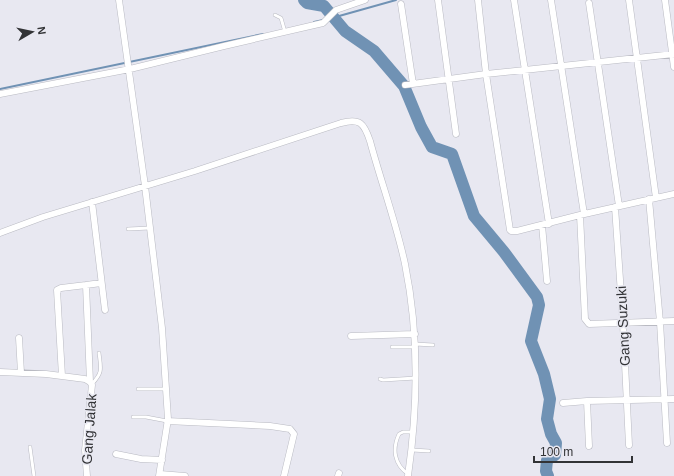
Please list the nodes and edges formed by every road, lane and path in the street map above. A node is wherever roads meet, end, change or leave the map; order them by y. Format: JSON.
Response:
{"nodes":[{"id":1,"x":119,"y":0,"type":"edge"},
{"id":2,"x":365,"y":0,"type":"edge"},
{"id":3,"x":438,"y":0,"type":"edge"},
{"id":4,"x":478,"y":0,"type":"edge"},
{"id":5,"x":514,"y":0,"type":"edge"},
{"id":6,"x":551,"y":0,"type":"edge"},
{"id":7,"x":629,"y":0,"type":"edge"},
{"id":8,"x":665,"y":0,"type":"edge"},
{"id":9,"x":589,"y":3,"type":"dead end"},
{"id":10,"x":401,"y":4,"type":"dead end"},
{"id":11,"x":275,"y":15,"type":"dead end"},
{"id":12,"x":285,"y":32,"type":"junction"},
{"id":13,"x":673,"y":54,"type":"edge"},
{"id":14,"x":636,"y":59,"type":"junction"},
{"id":15,"x":598,"y":63,"type":"junction"},
{"id":16,"x":129,"y":64,"type":"junction"},
{"id":17,"x":561,"y":67,"type":"junction"},
{"id":18,"x":674,"y":67,"type":"edge"},
{"id":19,"x":524,"y":70,"type":"junction"},
{"id":20,"x":486,"y":74,"type":"junction"},
{"id":21,"x":448,"y":79,"type":"junction"},
{"id":22,"x":413,"y":84,"type":"junction"},
{"id":23,"x":405,"y":85,"type":"dead end"},
{"id":24,"x":0,"y":94,"type":"edge"},
{"id":25,"x":456,"y":134,"type":"dead end"},
{"id":26,"x":145,"y":186,"type":"junction"},
{"id":27,"x":674,"y":194,"type":"edge"},
{"id":28,"x":656,"y":198,"type":"junction"},
{"id":29,"x":650,"y":199,"type":"junction"},
{"id":30,"x":92,"y":202,"type":"junction"},
{"id":31,"x":617,"y":206,"type":"junction"},
{"id":32,"x":582,"y":215,"type":"junction"},
{"id":33,"x":549,"y":224,"type":"junction"},
{"id":34,"x":542,"y":225,"type":"junction"},
{"id":35,"x":150,"y":228,"type":"junction"},
{"id":36,"x":128,"y":229,"type":"dead end"},
{"id":37,"x":0,"y":233,"type":"edge"},
{"id":38,"x":547,"y":281,"type":"dead end"},
{"id":39,"x":101,"y":283,"type":"junction"},
{"id":40,"x":86,"y":285,"type":"junction"},
{"id":41,"x":105,"y":310,"type":"dead end"},
{"id":42,"x":674,"y":321,"type":"edge"},
{"id":43,"x":660,"y":322,"type":"junction"},
{"id":44,"x":623,"y":323,"type":"junction"},
{"id":45,"x":415,"y":334,"type":"junction"},
{"id":46,"x":351,"y":336,"type":"dead end"},
{"id":47,"x":19,"y":338,"type":"dead end"},
{"id":48,"x":415,"y":345,"type":"junction"},
{"id":49,"x":433,"y":345,"type":"dead end"},
{"id":50,"x":392,"y":347,"type":"dead end"},
{"id":51,"x":99,"y":353,"type":"dead end"},
{"id":52,"x":0,"y":372,"type":"edge"},
{"id":53,"x":21,"y":373,"type":"junction"},
{"id":54,"x":62,"y":376,"type":"junction"},
{"id":55,"x":416,"y":378,"type":"junction"},
{"id":56,"x":380,"y":379,"type":"dead end"},
{"id":57,"x":91,"y":383,"type":"junction"},
{"id":58,"x":138,"y":389,"type":"dead end"},
{"id":59,"x":166,"y":389,"type":"junction"},
{"id":60,"x":674,"y":399,"type":"edge"},
{"id":61,"x":664,"y":400,"type":"junction"},
{"id":62,"x":587,"y":401,"type":"junction"},
{"id":63,"x":627,"y":401,"type":"junction"},
{"id":64,"x":563,"y":403,"type":"dead end"},
{"id":65,"x":133,"y":417,"type":"dead end"},
{"id":66,"x":167,"y":421,"type":"junction"},
{"id":67,"x":413,"y":432,"type":"junction"},
{"id":68,"x":667,"y":442,"type":"dead end"},
{"id":69,"x":629,"y":445,"type":"dead end"},
{"id":70,"x":589,"y":446,"type":"dead end"},
{"id":71,"x":30,"y":447,"type":"dead end"},
{"id":72,"x":412,"y":450,"type":"junction"},
{"id":73,"x":429,"y":451,"type":"dead end"},
{"id":74,"x":116,"y":454,"type":"dead end"},
{"id":75,"x":162,"y":460,"type":"junction"},
{"id":76,"x":160,"y":475,"type":"edge"},
{"id":77,"x":408,"y":475,"type":"edge"},
{"id":78,"x":34,"y":476,"type":"edge"},
{"id":79,"x":87,"y":476,"type":"edge"},
{"id":80,"x":185,"y":476,"type":"edge"},
{"id":81,"x":284,"y":476,"type":"edge"}],
"edges":[{"from":1,"to":16,"type":"street"},
{"from":2,"to":12,"type":"street"},
{"from":3,"to":21,"type":"street"},
{"from":4,"to":20,"type":"street"},
{"from":5,"to":19,"type":"street"},
{"from":6,"to":17,"type":"street"},
{"from":7,"to":14,"type":"street"},
{"from":8,"to":13,"type":"street"},
{"from":9,"to":15,"type":"street","name":"Gang Suzuki"},
{"from":10,"to":22,"type":"street"},
{"from":11,"to":12,"type":"lane"},
{"from":12,"to":16,"type":"street"},
{"from":13,"to":14,"type":"street"},
{"from":13,"to":18,"type":"street"},
{"from":14,"to":15,"type":"street"},
{"from":14,"to":28,"type":"street"},
{"from":15,"to":17,"type":"street"},
{"from":15,"to":31,"type":"street","name":"Gang Suzuki"},
{"from":16,"to":24,"type":"street"},
{"from":16,"to":26,"type":"street"},
{"from":17,"to":19,"type":"street"},
{"from":17,"to":32,"type":"street"},
{"from":19,"to":20,"type":"street"},
{"from":19,"to":33,"type":"street"},
{"from":20,"to":21,"type":"street"},
{"from":20,"to":34,"type":"street"},
{"from":21,"to":22,"type":"street"},
{"from":21,"to":25,"type":"street"},
{"from":22,"to":23,"type":"street"},
{"from":26,"to":30,"type":"street"},
{"from":26,"to":35,"type":"street"},
{"from":26,"to":45,"type":"street"},
{"from":27,"to":28,"type":"street"},
{"from":28,"to":29,"type":"street"},
{"from":29,"to":31,"type":"street"},
{"from":29,"to":43,"type":"street"},
{"from":30,"to":37,"type":"street"},
{"from":30,"to":39,"type":"street"},
{"from":31,"to":32,"type":"street"},
{"from":31,"to":44,"type":"street","name":"Gang Suzuki"},
{"from":32,"to":33,"type":"street"},
{"from":32,"to":44,"type":"street"},
{"from":33,"to":34,"type":"street"},
{"from":34,"to":38,"type":"street"},
{"from":35,"to":36,"type":"lane"},
{"from":35,"to":59,"type":"street"},
{"from":39,"to":40,"type":"street"},
{"from":39,"to":41,"type":"street"},
{"from":40,"to":54,"type":"street"},
{"from":40,"to":57,"type":"street","name":"Gang Jalak"},
{"from":42,"to":43,"type":"street"},
{"from":43,"to":44,"type":"street"},
{"from":43,"to":61,"type":"street"},
{"from":44,"to":63,"type":"street","name":"Gang Suzuki"},
{"from":45,"to":46,"type":"street"},
{"from":45,"to":48,"type":"street"},
{"from":47,"to":53,"type":"street"},
{"from":48,"to":49,"type":"lane"},
{"from":48,"to":50,"type":"lane"},
{"from":48,"to":55,"type":"street"},
{"from":51,"to":57,"type":"lane"},
{"from":52,"to":53,"type":"street"},
{"from":53,"to":54,"type":"street"},
{"from":54,"to":57,"type":"street"},
{"from":55,"to":56,"type":"lane"},
{"from":55,"to":67,"type":"street"},
{"from":57,"to":79,"type":"street","name":"Gang Jalak"},
{"from":58,"to":59,"type":"lane"},
{"from":59,"to":66,"type":"street"},
{"from":60,"to":61,"type":"street"},
{"from":61,"to":63,"type":"street"},
{"from":61,"to":68,"type":"street"},
{"from":62,"to":63,"type":"street"},
{"from":62,"to":64,"type":"street"},
{"from":62,"to":70,"type":"street"},
{"from":63,"to":69,"type":"street","name":"Gang Suzuki"},
{"from":65,"to":66,"type":"lane"},
{"from":66,"to":75,"type":"street"},
{"from":66,"to":81,"type":"street"},
{"from":67,"to":72,"type":"street"},
{"from":67,"to":77,"type":"lane"},
{"from":71,"to":78,"type":"lane"},
{"from":72,"to":73,"type":"lane"},
{"from":72,"to":77,"type":"street"},
{"from":74,"to":75,"type":"street"},
{"from":75,"to":76,"type":"street"},
{"from":76,"to":80,"type":"street"}]}
